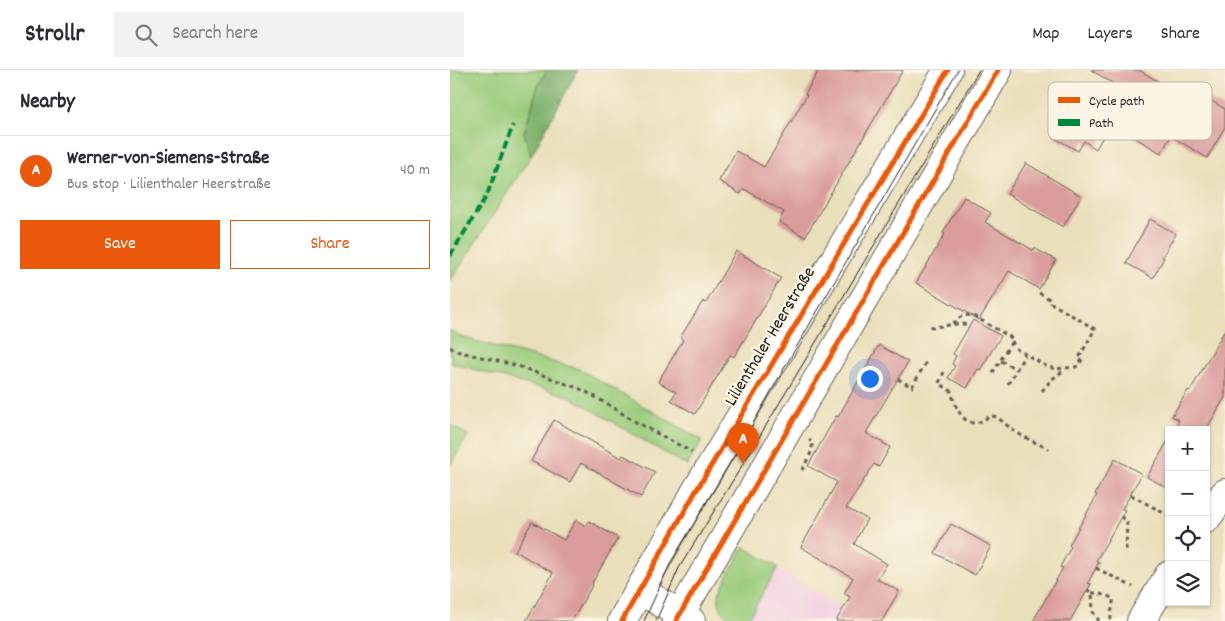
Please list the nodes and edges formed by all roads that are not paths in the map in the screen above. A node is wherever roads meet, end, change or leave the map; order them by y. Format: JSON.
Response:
{"nodes":[{"id":1,"x":948,"y":70,"type":"edge"},
{"id":2,"x":998,"y":70,"type":"edge"},
{"id":3,"x":1225,"y":493,"type":"edge"},
{"id":4,"x":1208,"y":516,"type":"edge"},
{"id":5,"x":1165,"y":582,"type":"edge"},
{"id":6,"x":640,"y":590,"type":"junction"},
{"id":7,"x":683,"y":619,"type":"edge"},
{"id":8,"x":622,"y":621,"type":"edge"},
{"id":9,"x":1141,"y":621,"type":"edge"}],
"edges":[{"from":1,"to":6,"type":"main road","name":"Lilienthaler Heerstraße"},
{"from":2,"to":7,"type":"main road"},
{"from":3,"to":4,"type":"main road"},
{"from":5,"to":9,"type":"main road"},
{"from":6,"to":7,"type":"main road"},
{"from":6,"to":8,"type":"main road","name":"Lilienthaler Heerstraße"}]}
